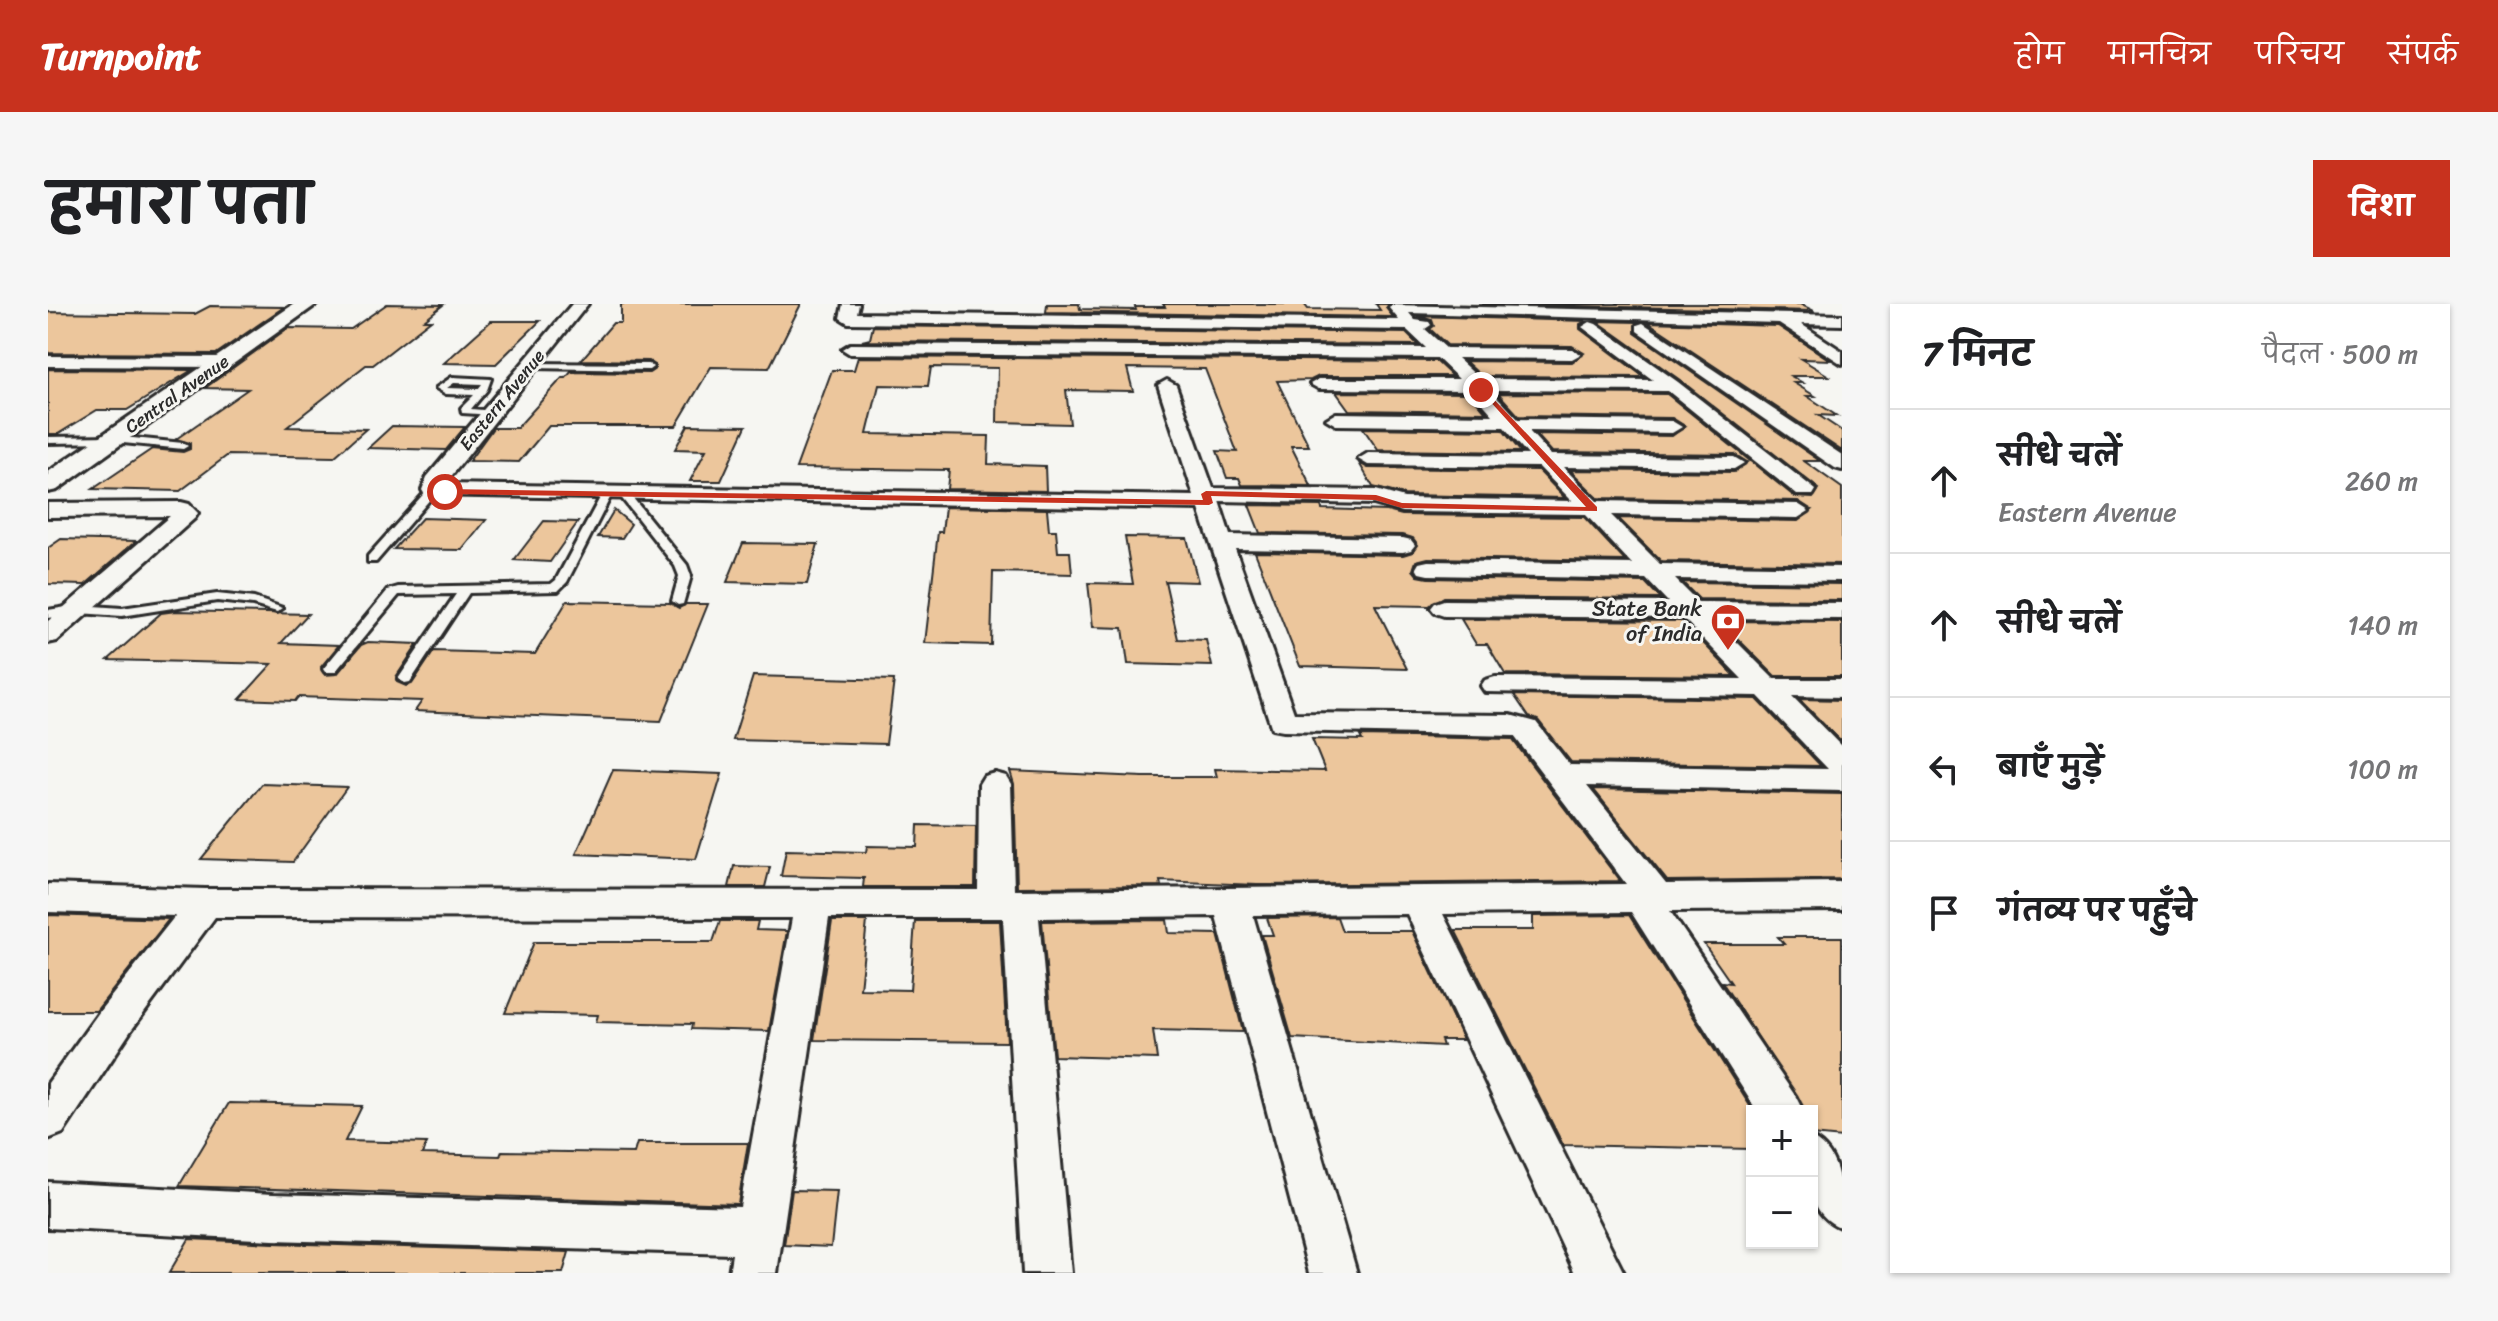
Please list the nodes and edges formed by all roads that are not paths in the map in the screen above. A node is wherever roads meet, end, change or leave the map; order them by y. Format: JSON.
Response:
{"nodes":[{"id":1,"x":307,"y":304,"type":"edge"},
{"id":2,"x":580,"y":304,"type":"edge"},
{"id":3,"x":851,"y":304,"type":"edge"},
{"id":4,"x":1756,"y":304,"type":"edge"},
{"id":5,"x":1537,"y":307,"type":"edge"},
{"id":6,"x":1373,"y":308,"type":"dead end"},
{"id":7,"x":1397,"y":308,"type":"junction"},
{"id":8,"x":1615,"y":308,"type":"edge"},
{"id":9,"x":1033,"y":312,"type":"edge"},
{"id":10,"x":1781,"y":317,"type":"junction"},
{"id":11,"x":950,"y":320,"type":"junction"},
{"id":12,"x":1842,"y":320,"type":"edge"},
{"id":13,"x":1411,"y":325,"type":"junction"},
{"id":14,"x":1590,"y":327,"type":"junction"},
{"id":15,"x":1643,"y":328,"type":"junction"},
{"id":16,"x":951,"y":348,"type":"junction"},
{"id":17,"x":850,"y":349,"type":"dead end"},
{"id":18,"x":1439,"y":352,"type":"junction"},
{"id":19,"x":1572,"y":354,"type":"dead end"},
{"id":20,"x":1842,"y":359,"type":"edge"},
{"id":21,"x":48,"y":361,"type":"edge"},
{"id":22,"x":222,"y":362,"type":"junction"},
{"id":23,"x":531,"y":365,"type":"junction"},
{"id":24,"x":649,"y":367,"type":"dead end"},
{"id":25,"x":1319,"y":384,"type":"dead end"},
{"id":26,"x":1167,"y":385,"type":"dead end"},
{"id":27,"x":1473,"y":385,"type":"junction"},
{"id":28,"x":1672,"y":386,"type":"junction"},
{"id":29,"x":481,"y":392,"type":"dead end"},
{"id":30,"x":491,"y":413,"type":"junction"},
{"id":31,"x":1336,"y":419,"type":"dead end"},
{"id":32,"x":1511,"y":423,"type":"junction"},
{"id":33,"x":1672,"y":427,"type":"dead end"},
{"id":34,"x":113,"y":439,"type":"junction"},
{"id":35,"x":48,"y":440,"type":"edge"},
{"id":36,"x":183,"y":446,"type":"dead end"},
{"id":37,"x":1368,"y":459,"type":"dead end"},
{"id":38,"x":1546,"y":462,"type":"junction"},
{"id":39,"x":1734,"y":463,"type":"dead end"},
{"id":40,"x":1842,"y":464,"type":"edge"},
{"id":41,"x":48,"y":484,"type":"edge"},
{"id":42,"x":433,"y":490,"type":"junction"},
{"id":43,"x":616,"y":494,"type":"junction"},
{"id":44,"x":1207,"y":498,"type":"junction"},
{"id":45,"x":1594,"y":509,"type":"junction"},
{"id":46,"x":48,"y":510,"type":"edge"},
{"id":47,"x":1222,"y":542,"type":"junction"},
{"id":48,"x":1403,"y":545,"type":"dead end"},
{"id":49,"x":372,"y":559,"type":"dead end"},
{"id":50,"x":1428,"y":568,"type":"dead end"},
{"id":51,"x":1653,"y":572,"type":"junction"},
{"id":52,"x":1842,"y":574,"type":"edge"},
{"id":53,"x":472,"y":590,"type":"junction"},
{"id":54,"x":678,"y":601,"type":"dead end"},
{"id":55,"x":277,"y":608,"type":"dead end"},
{"id":56,"x":1444,"y":608,"type":"dead end"},
{"id":57,"x":78,"y":609,"type":"junction"},
{"id":58,"x":1842,"y":611,"type":"edge"},
{"id":59,"x":1691,"y":612,"type":"junction"},
{"id":60,"x":48,"y":614,"type":"edge"},
{"id":61,"x":48,"y":635,"type":"edge"},
{"id":62,"x":330,"y":669,"type":"dead end"},
{"id":63,"x":411,"y":679,"type":"dead end"},
{"id":64,"x":1495,"y":686,"type":"dead end"},
{"id":65,"x":1770,"y":688,"type":"junction"},
{"id":66,"x":1842,"y":688,"type":"edge"},
{"id":67,"x":1842,"y":765,"type":"edge"},
{"id":68,"x":1561,"y":775,"type":"junction"},
{"id":69,"x":1842,"y":780,"type":"edge"},
{"id":70,"x":995,"y":784,"type":"dead end"},
{"id":71,"x":1647,"y":896,"type":"junction"},
{"id":72,"x":1841,"y":897,"type":"edge"},
{"id":73,"x":48,"y":898,"type":"edge"},
{"id":74,"x":1418,"y":900,"type":"junction"},
{"id":75,"x":813,"y":902,"type":"junction"},
{"id":76,"x":205,"y":903,"type":"junction"},
{"id":77,"x":1231,"y":903,"type":"junction"},
{"id":78,"x":1008,"y":904,"type":"junction"},
{"id":79,"x":1777,"y":1105,"type":"edge"},
{"id":80,"x":48,"y":1119,"type":"edge"},
{"id":81,"x":1818,"y":1168,"type":"edge"},
{"id":82,"x":48,"y":1205,"type":"edge"},
{"id":83,"x":1842,"y":1205,"type":"edge"},
{"id":84,"x":758,"y":1252,"type":"edge"},
{"id":85,"x":1047,"y":1273,"type":"edge"},
{"id":86,"x":1333,"y":1273,"type":"edge"},
{"id":87,"x":1600,"y":1273,"type":"edge"}],
"edges":[{"from":1,"to":22,"type":"street","name":"Central Avenue"},
{"from":2,"to":23,"type":"street","name":"Eastern Avenue"},
{"from":3,"to":11,"type":"street"},
{"from":4,"to":10,"type":"street"},
{"from":5,"to":7,"type":"street"},
{"from":5,"to":8,"type":"street"},
{"from":6,"to":7,"type":"street"},
{"from":7,"to":13,"type":"street"},
{"from":8,"to":10,"type":"street"},
{"from":8,"to":15,"type":"street"},
{"from":9,"to":11,"type":"street"},
{"from":9,"to":13,"type":"street"},
{"from":10,"to":12,"type":"street"},
{"from":10,"to":20,"type":"street"},
{"from":11,"to":16,"type":"street"},
{"from":13,"to":14,"type":"street"},
{"from":13,"to":18,"type":"street"},
{"from":14,"to":15,"type":"street"},
{"from":14,"to":28,"type":"street"},
{"from":15,"to":40,"type":"street"},
{"from":16,"to":17,"type":"street"},
{"from":16,"to":18,"type":"street"},
{"from":18,"to":19,"type":"street"},
{"from":18,"to":27,"type":"street"},
{"from":21,"to":22,"type":"street"},
{"from":22,"to":34,"type":"street","name":"Central Avenue"},
{"from":23,"to":24,"type":"lane"},
{"from":23,"to":30,"type":"street","name":"Eastern Avenue"},
{"from":25,"to":27,"type":"street"},
{"from":26,"to":44,"type":"street"},
{"from":27,"to":28,"type":"street"},
{"from":27,"to":32,"type":"street"},
{"from":28,"to":45,"type":"street"},
{"from":29,"to":30,"type":"lane"},
{"from":30,"to":42,"type":"street","name":"Eastern Avenue"},
{"from":31,"to":32,"type":"street"},
{"from":32,"to":33,"type":"street"},
{"from":32,"to":38,"type":"street"},
{"from":34,"to":35,"type":"lane"},
{"from":34,"to":36,"type":"lane"},
{"from":34,"to":41,"type":"street","name":"Central Avenue"},
{"from":37,"to":38,"type":"street"},
{"from":38,"to":39,"type":"street"},
{"from":38,"to":45,"type":"street"},
{"from":42,"to":43,"type":"street"},
{"from":42,"to":49,"type":"lane"},
{"from":43,"to":44,"type":"street"},
{"from":43,"to":53,"type":"lane"},
{"from":43,"to":54,"type":"lane"},
{"from":44,"to":45,"type":"street"},
{"from":44,"to":47,"type":"street"},
{"from":45,"to":51,"type":"street"},
{"from":46,"to":57,"type":"street"},
{"from":47,"to":48,"type":"street"},
{"from":47,"to":68,"type":"street"},
{"from":50,"to":51,"type":"street"},
{"from":51,"to":52,"type":"street"},
{"from":51,"to":59,"type":"street"},
{"from":53,"to":62,"type":"lane"},
{"from":53,"to":63,"type":"lane"},
{"from":55,"to":57,"type":"lane"},
{"from":56,"to":59,"type":"street"},
{"from":57,"to":60,"type":"lane"},
{"from":57,"to":61,"type":"street"},
{"from":58,"to":59,"type":"street"},
{"from":59,"to":65,"type":"street"},
{"from":64,"to":65,"type":"street"},
{"from":65,"to":66,"type":"street"},
{"from":65,"to":67,"type":"street"},
{"from":68,"to":69,"type":"street"},
{"from":68,"to":71,"type":"street"},
{"from":70,"to":78,"type":"street"},
{"from":71,"to":72,"type":"street"},
{"from":71,"to":74,"type":"street"},
{"from":71,"to":79,"type":"street"},
{"from":73,"to":76,"type":"street"},
{"from":74,"to":77,"type":"street"},
{"from":74,"to":87,"type":"street"},
{"from":75,"to":76,"type":"street"},
{"from":75,"to":78,"type":"street"},
{"from":75,"to":84,"type":"street"},
{"from":76,"to":80,"type":"street"},
{"from":77,"to":78,"type":"street"},
{"from":77,"to":86,"type":"street"},
{"from":78,"to":85,"type":"street"},
{"from":81,"to":83,"type":"street"},
{"from":82,"to":84,"type":"street"}]}
